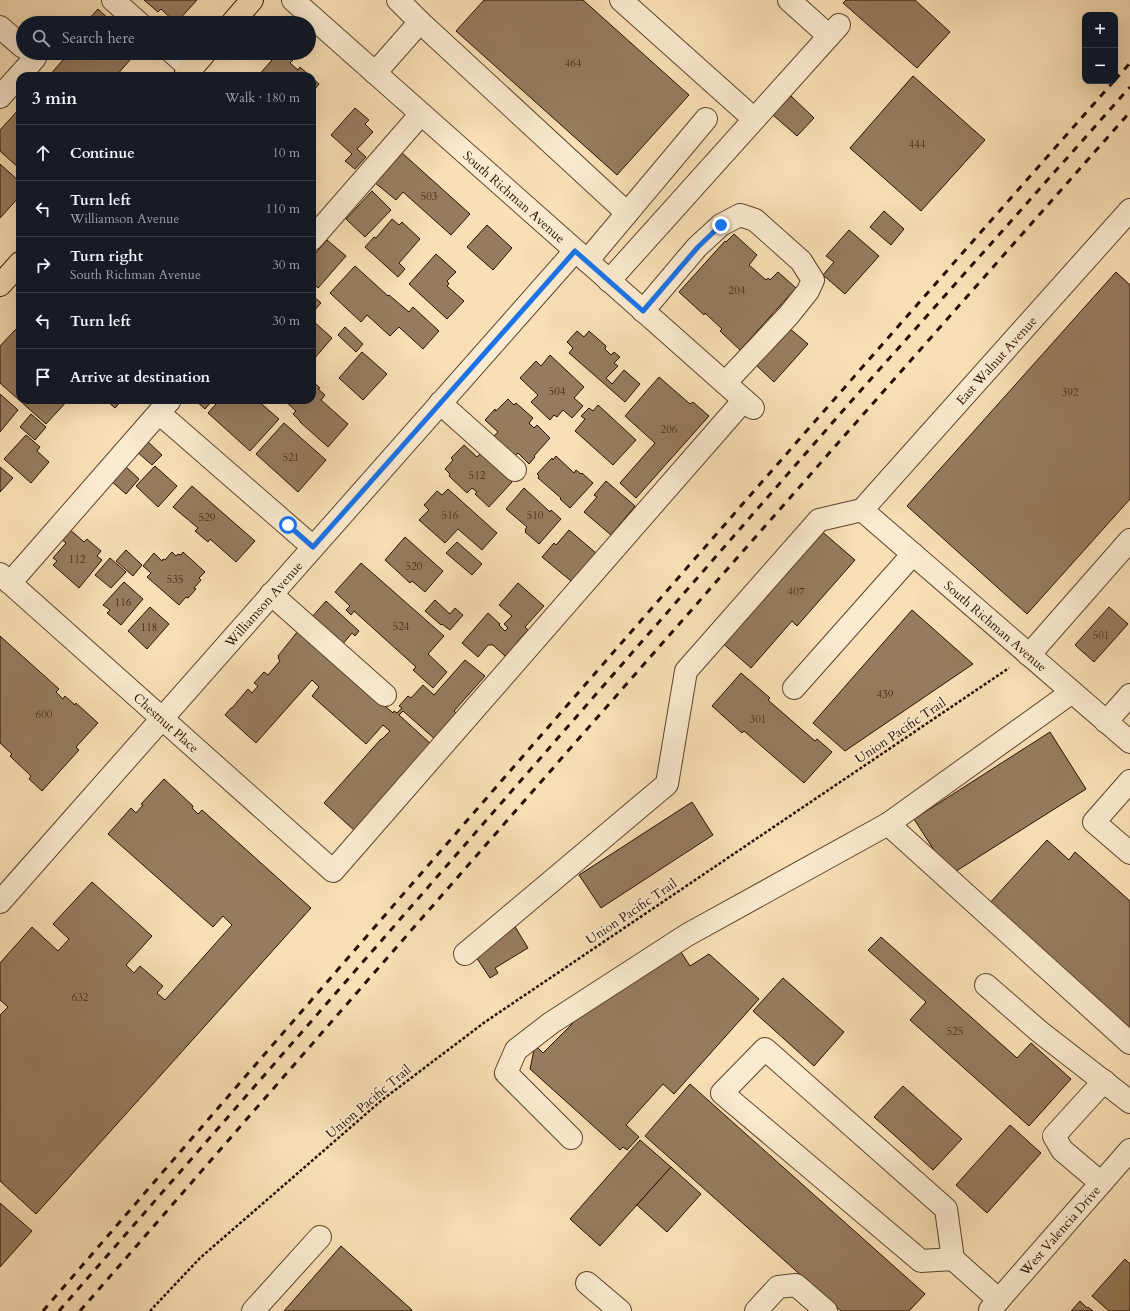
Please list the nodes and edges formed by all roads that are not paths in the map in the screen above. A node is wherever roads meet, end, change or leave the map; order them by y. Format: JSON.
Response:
{"nodes":[{"id":1,"x":113,"y":0,"type":"edge"},
{"id":2,"x":252,"y":0,"type":"edge"},
{"id":3,"x":293,"y":0,"type":"edge"},
{"id":4,"x":398,"y":0,"type":"edge"},
{"id":5,"x":621,"y":0,"type":"edge"},
{"id":6,"x":789,"y":0,"type":"edge"},
{"id":7,"x":131,"y":16,"type":"edge"},
{"id":8,"x":238,"y":16,"type":"edge"},
{"id":9,"x":311,"y":16,"type":"edge"},
{"id":10,"x":316,"y":20,"type":"edge"},
{"id":11,"x":420,"y":22,"type":"junction"},
{"id":12,"x":0,"y":27,"type":"edge"},
{"id":13,"x":16,"y":41,"type":"edge"},
{"id":14,"x":34,"y":60,"type":"edge"},
{"id":15,"x":184,"y":60,"type":"edge"},
{"id":16,"x":194,"y":66,"type":"edge"},
{"id":17,"x":25,"y":72,"type":"edge"},
{"id":18,"x":374,"y":72,"type":"junction"},
{"id":19,"x":16,"y":85,"type":"edge"},
{"id":20,"x":0,"y":97,"type":"edge"},
{"id":21,"x":421,"y":114,"type":"junction"},
{"id":22,"x":706,"y":119,"type":"dead end"},
{"id":23,"x":754,"y":119,"type":"junction"},
{"id":24,"x":1130,"y":210,"type":"edge"},
{"id":25,"x":627,"y":213,"type":"junction"},
{"id":26,"x":316,"y":234,"type":"edge"},
{"id":27,"x":581,"y":256,"type":"junction"},
{"id":28,"x":16,"y":267,"type":"edge"},
{"id":29,"x":609,"y":281,"type":"junction"},
{"id":30,"x":0,"y":285,"type":"edge"},
{"id":31,"x":643,"y":311,"type":"junction"},
{"id":32,"x":725,"y":383,"type":"junction"},
{"id":33,"x":440,"y":403,"type":"junction"},
{"id":34,"x":164,"y":406,"type":"edge"},
{"id":35,"x":515,"y":470,"type":"dead end"},
{"id":36,"x":862,"y":510,"type":"junction"},
{"id":37,"x":1130,"y":540,"type":"edge"},
{"id":38,"x":313,"y":547,"type":"junction"},
{"id":39,"x":914,"y":554,"type":"junction"},
{"id":40,"x":5,"y":578,"type":"edge"},
{"id":41,"x":271,"y":594,"type":"junction"},
{"id":42,"x":1029,"y":655,"type":"junction"},
{"id":43,"x":794,"y":688,"type":"dead end"},
{"id":44,"x":1072,"y":692,"type":"junction"},
{"id":45,"x":385,"y":694,"type":"dead end"},
{"id":46,"x":1130,"y":695,"type":"edge"},
{"id":47,"x":162,"y":719,"type":"junction"},
{"id":48,"x":1106,"y":722,"type":"junction"},
{"id":49,"x":1130,"y":742,"type":"edge"},
{"id":50,"x":1130,"y":781,"type":"edge"},
{"id":51,"x":888,"y":824,"type":"junction"},
{"id":52,"x":1130,"y":853,"type":"edge"},
{"id":53,"x":333,"y":871,"type":"joint"},
{"id":54,"x":0,"y":902,"type":"edge"},
{"id":55,"x":465,"y":954,"type":"dead end"},
{"id":56,"x":986,"y":985,"type":"dead end"},
{"id":57,"x":1130,"y":1044,"type":"edge"},
{"id":58,"x":1104,"y":1081,"type":"junction"},
{"id":59,"x":1130,"y":1102,"type":"edge"},
{"id":60,"x":571,"y":1138,"type":"dead end"},
{"id":61,"x":1130,"y":1150,"type":"edge"},
{"id":62,"x":1101,"y":1183,"type":"junction"},
{"id":63,"x":320,"y":1236,"type":"dead end"},
{"id":64,"x":953,"y":1259,"type":"junction"},
{"id":65,"x":587,"y":1283,"type":"dead end"},
{"id":66,"x":995,"y":1306,"type":"edge"},
{"id":67,"x":253,"y":1311,"type":"edge"},
{"id":68,"x":620,"y":1311,"type":"edge"},
{"id":69,"x":756,"y":1311,"type":"edge"},
{"id":70,"x":826,"y":1311,"type":"edge"}],
"edges":[{"from":1,"to":7,"type":"street"},
{"from":2,"to":8,"type":"main road"},
{"from":3,"to":9,"type":"street","name":"South Richman Avenue"},
{"from":4,"to":11,"type":"street"},
{"from":5,"to":23,"type":"street"},
{"from":6,"to":23,"type":"street"},
{"from":10,"to":18,"type":"street","name":"South Richman Avenue"},
{"from":11,"to":18,"type":"street"},
{"from":11,"to":25,"type":"street"},
{"from":12,"to":13,"type":"street"},
{"from":14,"to":17,"type":"street"},
{"from":15,"to":16,"type":"street"},
{"from":18,"to":21,"type":"street","name":"South Richman Avenue"},
{"from":19,"to":20,"type":"street"},
{"from":21,"to":26,"type":"street"},
{"from":21,"to":27,"type":"street","name":"South Richman Avenue"},
{"from":22,"to":25,"type":"street","name":"Williamson Avenue"},
{"from":23,"to":29,"type":"street"},
{"from":24,"to":36,"type":"street","name":"East Walnut Avenue"},
{"from":25,"to":27,"type":"street","name":"Williamson Avenue"},
{"from":27,"to":29,"type":"street","name":"South Richman Avenue"},
{"from":27,"to":33,"type":"street","name":"Williamson Avenue"},
{"from":28,"to":30,"type":"main road"},
{"from":29,"to":31,"type":"street","name":"South Richman Avenue"},
{"from":31,"to":32,"type":"street","name":"South Richman Avenue"},
{"from":31,"to":32,"type":"street"},
{"from":32,"to":53,"type":"street","name":"South Richman Avenue"},
{"from":33,"to":35,"type":"street"},
{"from":33,"to":38,"type":"street","name":"Williamson Avenue"},
{"from":34,"to":38,"type":"street"},
{"from":34,"to":40,"type":"street"},
{"from":36,"to":39,"type":"street","name":"South Richman Avenue"},
{"from":36,"to":55,"type":"street"},
{"from":37,"to":42,"type":"street"},
{"from":38,"to":41,"type":"street","name":"Williamson Avenue"},
{"from":39,"to":42,"type":"street","name":"South Richman Avenue"},
{"from":39,"to":43,"type":"street"},
{"from":40,"to":47,"type":"street","name":"Chestnut Place"},
{"from":41,"to":45,"type":"street"},
{"from":41,"to":47,"type":"street","name":"Williamson Avenue"},
{"from":42,"to":44,"type":"street","name":"South Richman Avenue"},
{"from":44,"to":48,"type":"street","name":"South Richman Avenue"},
{"from":44,"to":51,"type":"street"},
{"from":46,"to":48,"type":"street"},
{"from":47,"to":53,"type":"street","name":"Chestnut Place"},
{"from":47,"to":54,"type":"street","name":"Williamson Avenue"},
{"from":48,"to":49,"type":"street","name":"South Richman Avenue"},
{"from":50,"to":52,"type":"street"},
{"from":51,"to":57,"type":"street"},
{"from":51,"to":60,"type":"street"},
{"from":56,"to":58,"type":"street"},
{"from":58,"to":59,"type":"street"},
{"from":58,"to":62,"type":"street"},
{"from":61,"to":62,"type":"street","name":"West Valencia Drive"},
{"from":62,"to":66,"type":"street","name":"West Valencia Drive"},
{"from":63,"to":67,"type":"street"},
{"from":64,"to":64,"type":"street"},
{"from":64,"to":66,"type":"street"},
{"from":65,"to":68,"type":"street"},
{"from":69,"to":70,"type":"street"}]}
